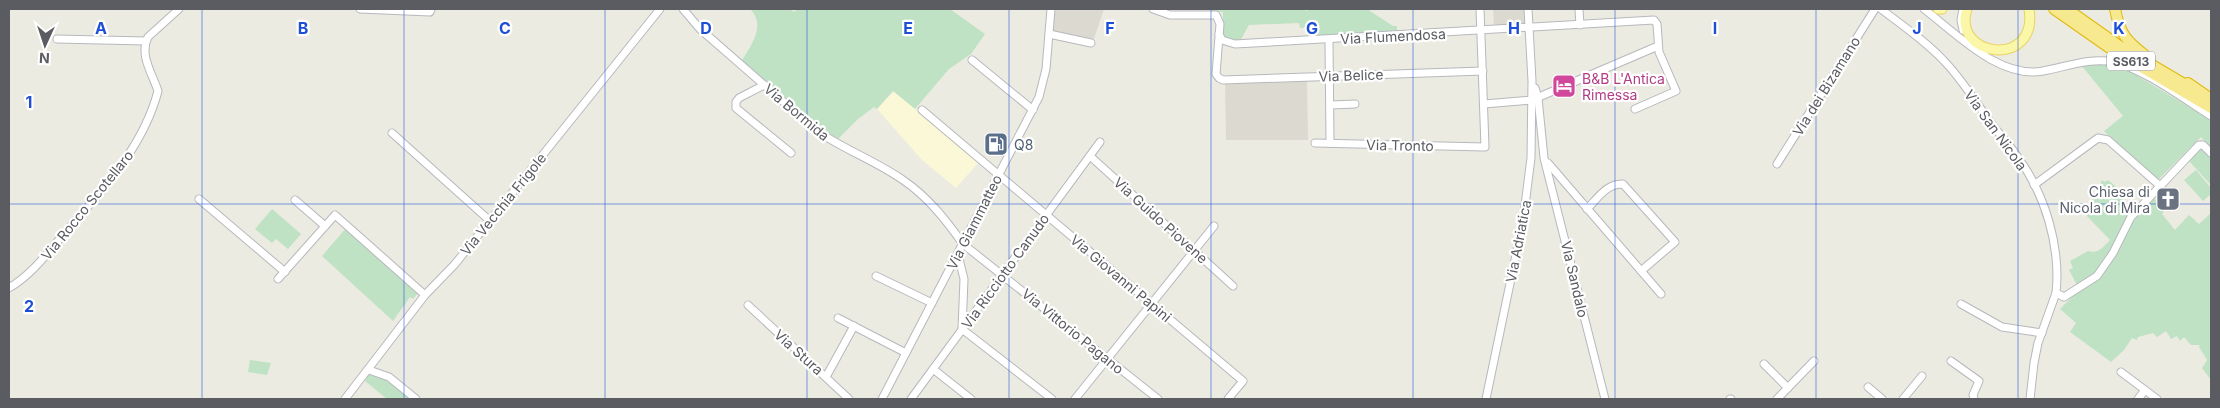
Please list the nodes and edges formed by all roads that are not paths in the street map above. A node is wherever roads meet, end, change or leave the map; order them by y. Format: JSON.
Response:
{"nodes":[{"id":1,"x":179,"y":9,"type":"edge"},
{"id":2,"x":360,"y":9,"type":"edge"},
{"id":3,"x":431,"y":9,"type":"edge"},
{"id":4,"x":660,"y":9,"type":"edge"},
{"id":5,"x":683,"y":9,"type":"edge"},
{"id":6,"x":1051,"y":9,"type":"edge"},
{"id":7,"x":1153,"y":9,"type":"edge"},
{"id":8,"x":1480,"y":9,"type":"edge"},
{"id":9,"x":1528,"y":9,"type":"edge"},
{"id":10,"x":1579,"y":9,"type":"edge"},
{"id":11,"x":1875,"y":9,"type":"edge"},
{"id":12,"x":1882,"y":9,"type":"edge"},
{"id":13,"x":1924,"y":9,"type":"edge"},
{"id":14,"x":1938,"y":9,"type":"edge"},
{"id":15,"x":1942,"y":9,"type":"edge"},
{"id":16,"x":1963,"y":9,"type":"edge"},
{"id":17,"x":1967,"y":9,"type":"edge"},
{"id":18,"x":2029,"y":9,"type":"edge"},
{"id":19,"x":2054,"y":9,"type":"edge"},
{"id":20,"x":2067,"y":9,"type":"edge"},
{"id":21,"x":2115,"y":9,"type":"edge"},
{"id":22,"x":1580,"y":25,"type":"junction"},
{"id":23,"x":1529,"y":27,"type":"junction"},
{"id":24,"x":1482,"y":31,"type":"junction"},
{"id":25,"x":1049,"y":34,"type":"junction"},
{"id":26,"x":1219,"y":34,"type":"junction"},
{"id":27,"x":57,"y":39,"type":"dead end"},
{"id":28,"x":1329,"y":40,"type":"junction"},
{"id":29,"x":146,"y":41,"type":"junction"},
{"id":30,"x":1091,"y":43,"type":"dead end"},
{"id":31,"x":1969,"y":44,"type":"junction"},
{"id":32,"x":1658,"y":46,"type":"junction"},
{"id":33,"x":972,"y":60,"type":"dead end"},
{"id":34,"x":1483,"y":71,"type":"junction"},
{"id":35,"x":1330,"y":76,"type":"junction"},
{"id":36,"x":764,"y":85,"type":"junction"},
{"id":37,"x":1535,"y":99,"type":"junction"},
{"id":38,"x":2211,"y":100,"type":"edge"},
{"id":39,"x":1355,"y":104,"type":"dead end"},
{"id":40,"x":1484,"y":104,"type":"junction"},
{"id":41,"x":1331,"y":105,"type":"junction"},
{"id":42,"x":2211,"y":108,"type":"edge"},
{"id":43,"x":1635,"y":109,"type":"dead end"},
{"id":44,"x":922,"y":110,"type":"dead end"},
{"id":45,"x":1033,"y":110,"type":"junction"},
{"id":46,"x":2211,"y":116,"type":"edge"},
{"id":47,"x":392,"y":133,"type":"dead end"},
{"id":48,"x":1100,"y":142,"type":"dead end"},
{"id":49,"x":1315,"y":143,"type":"dead end"},
{"id":50,"x":1532,"y":143,"type":"junction"},
{"id":51,"x":1330,"y":144,"type":"junction"},
{"id":52,"x":791,"y":153,"type":"dead end"},
{"id":53,"x":2211,"y":154,"type":"edge"},
{"id":54,"x":1090,"y":156,"type":"junction"},
{"id":55,"x":1544,"y":156,"type":"junction"},
{"id":56,"x":1531,"y":158,"type":"junction"},
{"id":57,"x":1776,"y":164,"type":"dead end"},
{"id":58,"x":999,"y":174,"type":"junction"},
{"id":59,"x":2034,"y":185,"type":"junction"},
{"id":60,"x":2159,"y":185,"type":"junction"},
{"id":61,"x":199,"y":199,"type":"dead end"},
{"id":62,"x":295,"y":200,"type":"dead end"},
{"id":63,"x":1587,"y":209,"type":"junction"},
{"id":64,"x":1047,"y":215,"type":"junction"},
{"id":65,"x":489,"y":220,"type":"junction"},
{"id":66,"x":325,"y":226,"type":"junction"},
{"id":67,"x":1214,"y":226,"type":"dead end"},
{"id":68,"x":963,"y":244,"type":"junction"},
{"id":69,"x":1195,"y":250,"type":"junction"},
{"id":70,"x":958,"y":255,"type":"junction"},
{"id":71,"x":285,"y":272,"type":"junction"},
{"id":72,"x":1642,"y":272,"type":"junction"},
{"id":73,"x":1002,"y":275,"type":"junction"},
{"id":74,"x":876,"y":276,"type":"dead end"},
{"id":75,"x":278,"y":279,"type":"dead end"},
{"id":76,"x":1233,"y":286,"type":"dead end"},
{"id":77,"x":9,"y":288,"type":"edge"},
{"id":78,"x":2056,"y":293,"type":"junction"},
{"id":79,"x":1660,"y":294,"type":"dead end"},
{"id":80,"x":426,"y":295,"type":"junction"},
{"id":81,"x":932,"y":303,"type":"junction"},
{"id":82,"x":1152,"y":304,"type":"junction"},
{"id":83,"x":1961,"y":304,"type":"dead end"},
{"id":84,"x":748,"y":305,"type":"dead end"},
{"id":85,"x":838,"y":318,"type":"dead end"},
{"id":86,"x":854,"y":326,"type":"junction"},
{"id":87,"x":962,"y":328,"type":"junction"},
{"id":88,"x":2042,"y":333,"type":"junction"},
{"id":89,"x":906,"y":353,"type":"junction"},
{"id":90,"x":1108,"y":359,"type":"junction"},
{"id":91,"x":1814,"y":361,"type":"dead end"},
{"id":92,"x":1951,"y":361,"type":"dead end"},
{"id":93,"x":1764,"y":364,"type":"dead end"},
{"id":94,"x":933,"y":369,"type":"junction"},
{"id":95,"x":369,"y":370,"type":"junction"},
{"id":96,"x":2121,"y":372,"type":"dead end"},
{"id":97,"x":1922,"y":376,"type":"dead end"},
{"id":98,"x":826,"y":377,"type":"junction"},
{"id":99,"x":1868,"y":387,"type":"dead end"},
{"id":100,"x":1788,"y":388,"type":"junction"},
{"id":101,"x":2145,"y":390,"type":"junction"},
{"id":102,"x":345,"y":399,"type":"edge"},
{"id":103,"x":416,"y":399,"type":"edge"},
{"id":104,"x":849,"y":399,"type":"edge"},
{"id":105,"x":882,"y":399,"type":"edge"},
{"id":106,"x":911,"y":399,"type":"edge"},
{"id":107,"x":971,"y":399,"type":"edge"},
{"id":108,"x":1052,"y":399,"type":"edge"},
{"id":109,"x":1075,"y":399,"type":"edge"},
{"id":110,"x":1158,"y":399,"type":"edge"},
{"id":111,"x":1228,"y":399,"type":"edge"},
{"id":112,"x":1486,"y":399,"type":"edge"},
{"id":113,"x":1605,"y":399,"type":"edge"},
{"id":114,"x":1777,"y":399,"type":"edge"},
{"id":115,"x":1882,"y":399,"type":"edge"},
{"id":116,"x":1903,"y":399,"type":"edge"},
{"id":117,"x":1974,"y":399,"type":"edge"},
{"id":118,"x":2030,"y":399,"type":"edge"},
{"id":119,"x":2138,"y":399,"type":"edge"},
{"id":120,"x":2157,"y":399,"type":"edge"}],
"edges":[{"from":1,"to":29,"type":"street"},
{"from":2,"to":3,"type":"street"},
{"from":4,"to":65,"type":"street","name":"Via Vecchia Frigole"},
{"from":5,"to":36,"type":"street","name":"Via Bormida"},
{"from":6,"to":25,"type":"street","name":"Via Giammatteo"},
{"from":7,"to":26,"type":"street"},
{"from":8,"to":24,"type":"street"},
{"from":9,"to":23,"type":"street","name":"Via Adriatica"},
{"from":10,"to":22,"type":"street"},
{"from":11,"to":57,"type":"street","name":"Via dei Bizamano"},
{"from":12,"to":59,"type":"street","name":"Via San Nicola"},
{"from":13,"to":31,"type":"street"},
{"from":14,"to":15,"type":"main road"},
{"from":16,"to":31,"type":"street"},
{"from":17,"to":18,"type":"main road"},
{"from":19,"to":42,"type":"highway","number":"SS613"},
{"from":20,"to":38,"type":"highway","number":"SS613"},
{"from":21,"to":38,"type":"highway"},
{"from":22,"to":23,"type":"street","name":"Via Flumendosa"},
{"from":22,"to":32,"type":"street","name":"Via Flumendosa"},
{"from":23,"to":24,"type":"street","name":"Via Flumendosa"},
{"from":23,"to":37,"type":"street","name":"Via Adriatica"},
{"from":24,"to":28,"type":"street","name":"Via Flumendosa"},
{"from":24,"to":34,"type":"street"},
{"from":25,"to":30,"type":"street"},
{"from":25,"to":45,"type":"street","name":"Via Giammatteo"},
{"from":26,"to":28,"type":"street","name":"Via Flumendosa"},
{"from":26,"to":35,"type":"street","name":"Via Belice"},
{"from":27,"to":29,"type":"street"},
{"from":28,"to":35,"type":"street"},
{"from":29,"to":77,"type":"street","name":"Via Rocco Scotellaro"},
{"from":31,"to":46,"type":"street"},
{"from":32,"to":37,"type":"street"},
{"from":32,"to":43,"type":"street"},
{"from":33,"to":45,"type":"street"},
{"from":34,"to":35,"type":"street","name":"Via Belice"},
{"from":34,"to":40,"type":"street"},
{"from":35,"to":41,"type":"street"},
{"from":36,"to":52,"type":"street"},
{"from":36,"to":68,"type":"street","name":"Via Bormida"},
{"from":37,"to":40,"type":"street"},
{"from":37,"to":50,"type":"street","name":"Via Adriatica"},
{"from":37,"to":55,"type":"street","name":"Via Adriatica"},
{"from":39,"to":41,"type":"street"},
{"from":40,"to":51,"type":"street","name":"Via Tronto"},
{"from":41,"to":51,"type":"street"},
{"from":44,"to":58,"type":"street","name":"Via Giovanni Papini"},
{"from":45,"to":58,"type":"street","name":"Via Giammatteo"},
{"from":47,"to":65,"type":"street"},
{"from":48,"to":54,"type":"street","name":"Via Ricciotto Canudo"},
{"from":49,"to":51,"type":"street","name":"Via Tronto"},
{"from":50,"to":55,"type":"street"},
{"from":50,"to":56,"type":"street","name":"Via Adriatica"},
{"from":53,"to":60,"type":"street"},
{"from":54,"to":64,"type":"street","name":"Via Ricciotto Canudo"},
{"from":54,"to":69,"type":"street","name":"Via Guido Piovene"},
{"from":55,"to":56,"type":"street"},
{"from":55,"to":63,"type":"street"},
{"from":55,"to":113,"type":"street","name":"Via Sandalo"},
{"from":56,"to":112,"type":"street","name":"Via Adriatica"},
{"from":58,"to":64,"type":"street","name":"Via Giovanni Papini"},
{"from":58,"to":68,"type":"street","name":"Via Giammatteo"},
{"from":59,"to":60,"type":"street"},
{"from":59,"to":78,"type":"street","name":"Via San Nicola"},
{"from":60,"to":78,"type":"street"},
{"from":61,"to":71,"type":"street"},
{"from":62,"to":66,"type":"street"},
{"from":63,"to":72,"type":"street"},
{"from":63,"to":72,"type":"street"},
{"from":64,"to":73,"type":"street","name":"Via Ricciotto Canudo"},
{"from":64,"to":82,"type":"street","name":"Via Giovanni Papini"},
{"from":65,"to":80,"type":"street","name":"Via Vecchia Frigole"},
{"from":66,"to":71,"type":"street"},
{"from":66,"to":80,"type":"street"},
{"from":67,"to":69,"type":"street"},
{"from":68,"to":70,"type":"street","name":"Via Giammatteo"},
{"from":68,"to":73,"type":"street","name":"Via Vittorio Pagano"},
{"from":69,"to":76,"type":"street","name":"Via Guido Piovene"},
{"from":69,"to":82,"type":"street"},
{"from":70,"to":81,"type":"street","name":"Via Giammatteo"},
{"from":70,"to":87,"type":"street"},
{"from":71,"to":75,"type":"street"},
{"from":72,"to":79,"type":"street"},
{"from":73,"to":87,"type":"street","name":"Via Ricciotto Canudo"},
{"from":73,"to":90,"type":"street","name":"Via Vittorio Pagano"},
{"from":74,"to":81,"type":"street"},
{"from":78,"to":88,"type":"street","name":"Via San Nicola"},
{"from":80,"to":95,"type":"street","name":"Via Vecchia Frigole"},
{"from":81,"to":89,"type":"street","name":"Via Giammatteo"},
{"from":82,"to":90,"type":"street"},
{"from":82,"to":111,"type":"street","name":"Via Giovanni Papini"},
{"from":83,"to":88,"type":"street"},
{"from":84,"to":98,"type":"street","name":"Via Stura"},
{"from":85,"to":86,"type":"street"},
{"from":86,"to":89,"type":"street"},
{"from":86,"to":98,"type":"street"},
{"from":87,"to":94,"type":"street","name":"Via Ricciotto Canudo"},
{"from":87,"to":108,"type":"street"},
{"from":88,"to":118,"type":"street","name":"Via San Nicola"},
{"from":89,"to":105,"type":"street","name":"Via Giammatteo"},
{"from":90,"to":109,"type":"street"},
{"from":90,"to":110,"type":"street","name":"Via Vittorio Pagano"},
{"from":91,"to":100,"type":"street"},
{"from":92,"to":117,"type":"street"},
{"from":93,"to":100,"type":"street"},
{"from":94,"to":106,"type":"street","name":"Via Ricciotto Canudo"},
{"from":94,"to":107,"type":"street"},
{"from":95,"to":102,"type":"street","name":"Via Vecchia Frigole"},
{"from":95,"to":103,"type":"street"},
{"from":96,"to":101,"type":"street"},
{"from":97,"to":116,"type":"street"},
{"from":98,"to":104,"type":"street","name":"Via Stura"},
{"from":99,"to":115,"type":"street"},
{"from":100,"to":114,"type":"street"},
{"from":101,"to":119,"type":"street"},
{"from":101,"to":120,"type":"street"}]}
